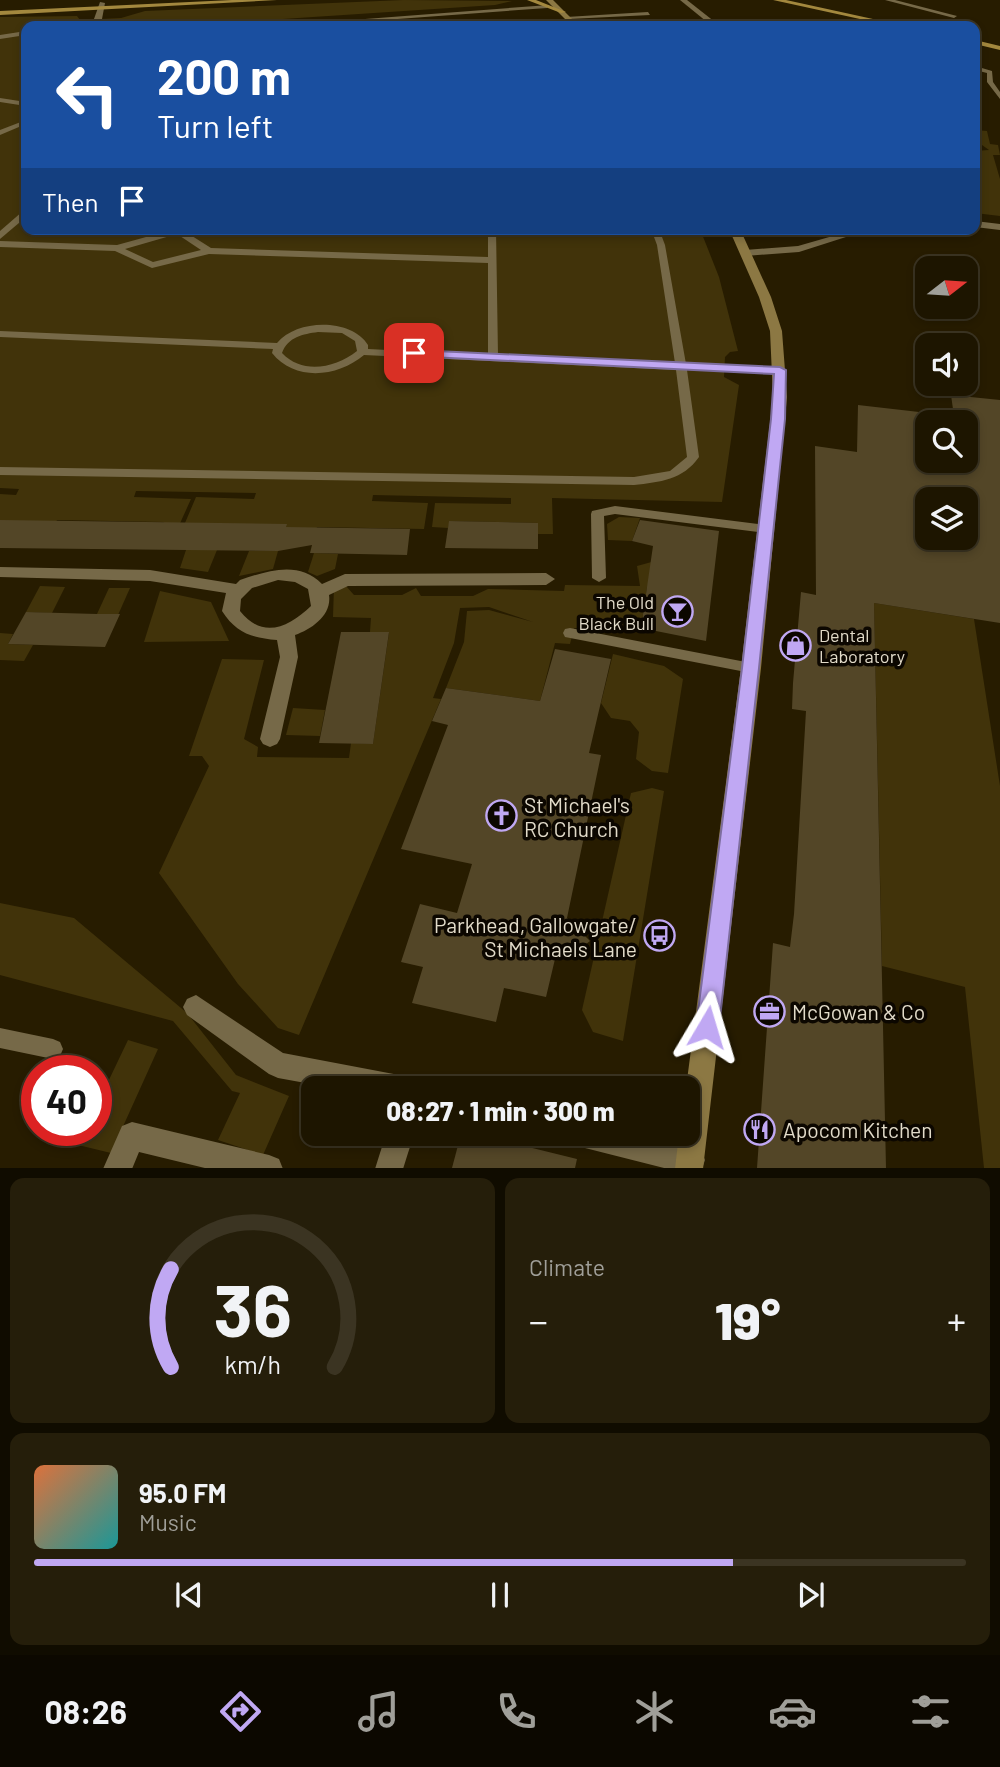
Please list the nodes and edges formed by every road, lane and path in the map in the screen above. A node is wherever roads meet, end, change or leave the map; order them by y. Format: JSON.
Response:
{"nodes":[{"id":1,"x":176,"y":0,"type":"edge"},
{"id":2,"x":274,"y":0,"type":"edge"},
{"id":3,"x":530,"y":0,"type":"edge"},
{"id":4,"x":566,"y":0,"type":"edge"},
{"id":5,"x":683,"y":0,"type":"edge"},
{"id":6,"x":776,"y":0,"type":"edge"},
{"id":7,"x":888,"y":0,"type":"edge"},
{"id":8,"x":548,"y":3,"type":"edge"},
{"id":9,"x":101,"y":6,"type":"junction"},
{"id":10,"x":0,"y":7,"type":"edge"},
{"id":11,"x":698,"y":11,"type":"junction"},
{"id":12,"x":685,"y":12,"type":"dead end"},
{"id":13,"x":0,"y":13,"type":"edge"},
{"id":14,"x":648,"y":13,"type":"dead end"},
{"id":15,"x":566,"y":14,"type":"junction"},
{"id":16,"x":954,"y":16,"type":"dead end"},
{"id":17,"x":98,"y":19,"type":"joint"},
{"id":18,"x":94,"y":21,"type":"edge"},
{"id":19,"x":336,"y":21,"type":"edge"},
{"id":20,"x":572,"y":21,"type":"edge"},
{"id":21,"x":710,"y":21,"type":"edge"},
{"id":22,"x":877,"y":21,"type":"edge"},
{"id":23,"x":21,"y":34,"type":"edge"},
{"id":24,"x":0,"y":37,"type":"edge"},
{"id":25,"x":980,"y":43,"type":"edge"},
{"id":26,"x":1000,"y":48,"type":"edge"},
{"id":27,"x":980,"y":69,"type":"edge"},
{"id":28,"x":990,"y":82,"type":"junction"},
{"id":29,"x":1000,"y":83,"type":"edge"},
{"id":30,"x":1000,"y":97,"type":"edge"},
{"id":31,"x":0,"y":100,"type":"edge"},
{"id":32,"x":21,"y":103,"type":"edge"},
{"id":33,"x":21,"y":124,"type":"edge"},
{"id":34,"x":0,"y":133,"type":"edge"},
{"id":35,"x":21,"y":217,"type":"edge"},
{"id":36,"x":980,"y":225,"type":"edge"},
{"id":37,"x":1000,"y":227,"type":"edge"},
{"id":38,"x":160,"y":235,"type":"edge"},
{"id":39,"x":185,"y":235,"type":"edge"},
{"id":40,"x":492,"y":235,"type":"edge"},
{"id":41,"x":657,"y":235,"type":"edge"},
{"id":42,"x":737,"y":235,"type":"edge"},
{"id":43,"x":847,"y":235,"type":"edge"},
{"id":44,"x":0,"y":236,"type":"edge"},
{"id":45,"x":0,"y":244,"type":"edge"},
{"id":46,"x":117,"y":247,"type":"junction"},
{"id":47,"x":209,"y":251,"type":"junction"},
{"id":48,"x":745,"y":253,"type":"junction"},
{"id":49,"x":491,"y":260,"type":"junction"},
{"id":50,"x":0,"y":334,"type":"edge"},
{"id":51,"x":279,"y":346,"type":"junction"},
{"id":52,"x":362,"y":352,"type":"junction"},
{"id":53,"x":493,"y":356,"type":"junction"},
{"id":54,"x":681,"y":364,"type":"junction"},
{"id":55,"x":780,"y":370,"type":"junction"},
{"id":56,"x":0,"y":471,"type":"edge"},
{"id":57,"x":766,"y":529,"type":"junction"},
{"id":58,"x":0,"y":572,"type":"edge"},
{"id":59,"x":599,"y":578,"type":"dead end"},
{"id":60,"x":546,"y":579,"type":"dead end"},
{"id":61,"x":238,"y":590,"type":"junction"},
{"id":62,"x":320,"y":592,"type":"junction"},
{"id":63,"x":285,"y":631,"type":"junction"},
{"id":64,"x":570,"y":633,"type":"dead end"},
{"id":65,"x":751,"y":668,"type":"junction"},
{"id":66,"x":270,"y":739,"type":"dead end"},
{"id":67,"x":196,"y":1007,"type":"dead end"},
{"id":68,"x":0,"y":1038,"type":"edge"},
{"id":69,"x":53,"y":1049,"type":"dead end"},
{"id":70,"x":336,"y":1076,"type":"edge"},
{"id":71,"x":396,"y":1146,"type":"edge"},
{"id":72,"x":627,"y":1146,"type":"edge"},
{"id":73,"x":690,"y":1164,"type":"edge"},
{"id":74,"x":117,"y":1168,"type":"edge"},
{"id":75,"x":269,"y":1168,"type":"edge"},
{"id":76,"x":388,"y":1168,"type":"edge"}],
"edges":[{"from":1,"to":9,"type":"main road"},
{"from":2,"to":9,"type":"main road"},
{"from":3,"to":8,"type":"main road"},
{"from":4,"to":15,"type":"street"},
{"from":5,"to":11,"type":"street"},
{"from":6,"to":22,"type":"main road"},
{"from":7,"to":16,"type":"lane"},
{"from":8,"to":15,"type":"main road"},
{"from":8,"to":19,"type":"street"},
{"from":9,"to":10,"type":"main road"},
{"from":9,"to":13,"type":"main road"},
{"from":9,"to":17,"type":"street"},
{"from":11,"to":12,"type":"street"},
{"from":11,"to":21,"type":"street"},
{"from":14,"to":15,"type":"street"},
{"from":15,"to":20,"type":"street"},
{"from":17,"to":18,"type":"lane"},
{"from":23,"to":24,"type":"lane"},
{"from":25,"to":26,"type":"main road"},
{"from":27,"to":28,"type":"lane"},
{"from":28,"to":29,"type":"lane"},
{"from":28,"to":30,"type":"lane"},
{"from":31,"to":32,"type":"lane"},
{"from":33,"to":34,"type":"lane"},
{"from":35,"to":44,"type":"lane"},
{"from":36,"to":37,"type":"lane"},
{"from":38,"to":46,"type":"lane"},
{"from":39,"to":47,"type":"lane"},
{"from":40,"to":49,"type":"lane"},
{"from":41,"to":54,"type":"lane"},
{"from":42,"to":48,"type":"street"},
{"from":43,"to":48,"type":"lane"},
{"from":45,"to":46,"type":"lane"},
{"from":46,"to":47,"type":"lane"},
{"from":47,"to":49,"type":"lane"},
{"from":48,"to":55,"type":"street"},
{"from":49,"to":53,"type":"lane"},
{"from":50,"to":51,"type":"lane"},
{"from":51,"to":52,"type":"lane"},
{"from":51,"to":52,"type":"lane"},
{"from":52,"to":53,"type":"lane"},
{"from":53,"to":54,"type":"lane"},
{"from":54,"to":55,"type":"lane"},
{"from":54,"to":56,"type":"lane"},
{"from":55,"to":57,"type":"street"},
{"from":57,"to":59,"type":"lane"},
{"from":57,"to":65,"type":"street"},
{"from":58,"to":61,"type":"street"},
{"from":60,"to":62,"type":"street"},
{"from":61,"to":62,"type":"street"},
{"from":61,"to":63,"type":"street"},
{"from":62,"to":63,"type":"street"},
{"from":63,"to":66,"type":"street"},
{"from":64,"to":65,"type":"lane"},
{"from":65,"to":73,"type":"street"},
{"from":67,"to":70,"type":"street"},
{"from":68,"to":69,"type":"lane"},
{"from":71,"to":76,"type":"street"},
{"from":72,"to":73,"type":"street"},
{"from":74,"to":75,"type":"street"}]}
